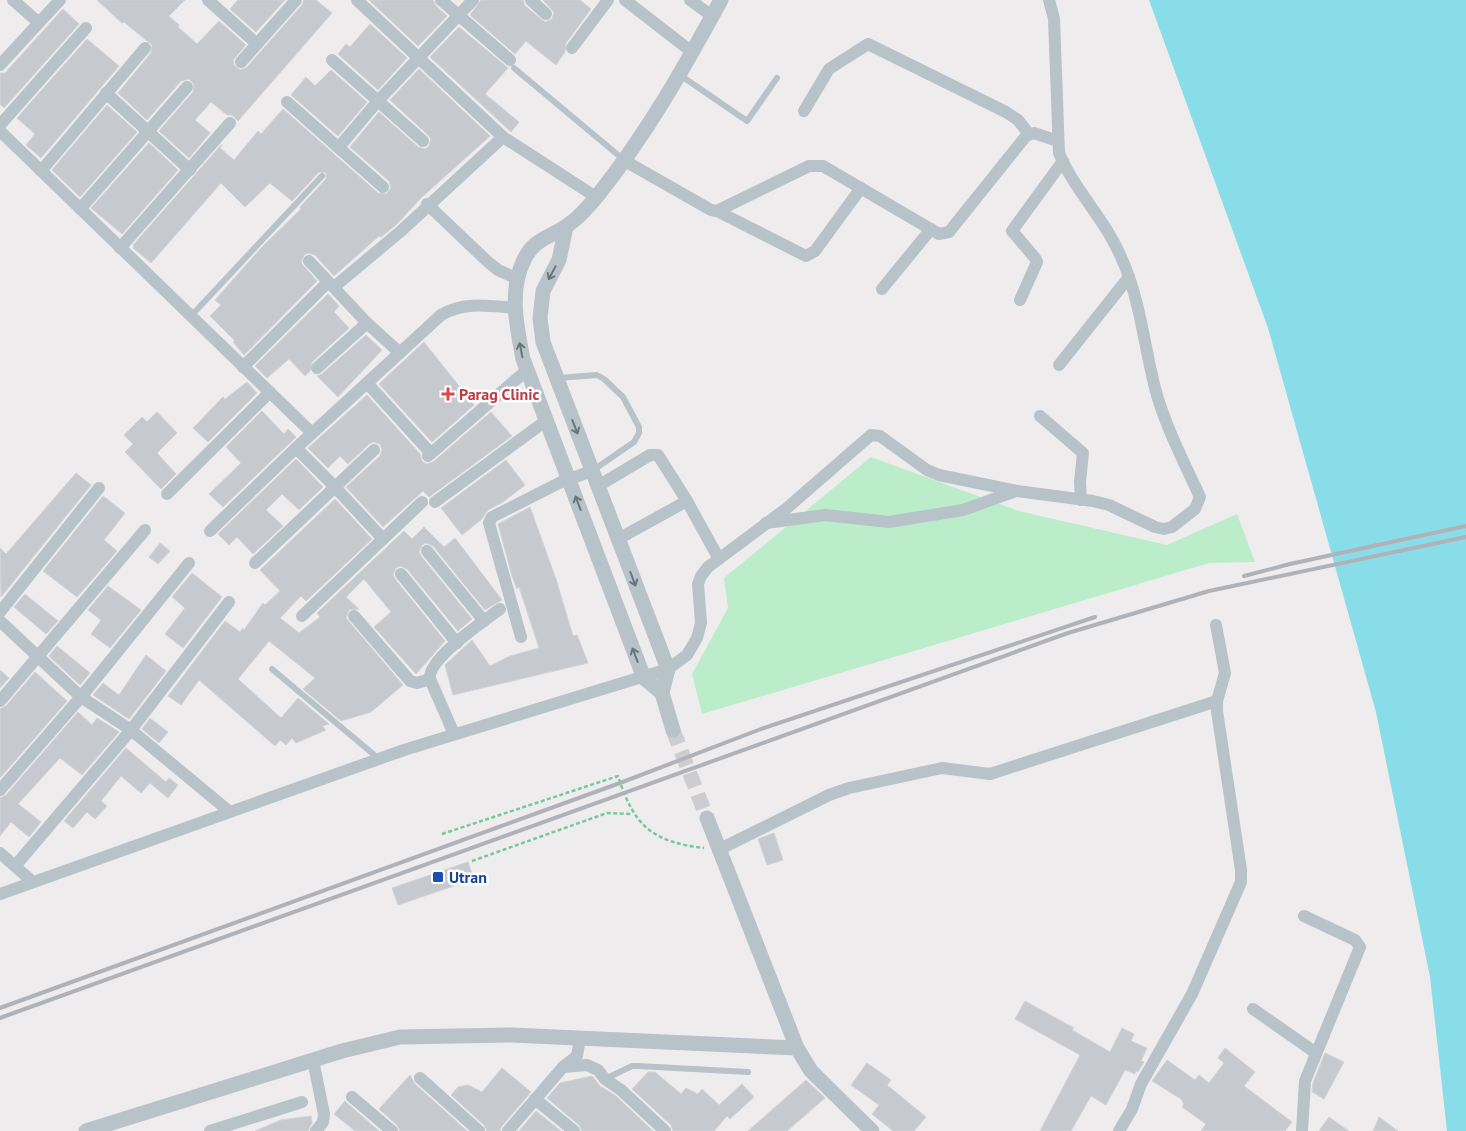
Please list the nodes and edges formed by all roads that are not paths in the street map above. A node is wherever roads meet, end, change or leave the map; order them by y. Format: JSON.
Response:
{"nodes":[{"id":1,"x":13,"y":0,"type":"edge"},
{"id":2,"x":60,"y":0,"type":"edge"},
{"id":3,"x":209,"y":0,"type":"edge"},
{"id":4,"x":296,"y":0,"type":"edge"},
{"id":5,"x":357,"y":0,"type":"edge"},
{"id":6,"x":441,"y":0,"type":"edge"},
{"id":7,"x":473,"y":0,"type":"edge"},
{"id":8,"x":531,"y":0,"type":"edge"},
{"id":9,"x":608,"y":0,"type":"edge"},
{"id":10,"x":626,"y":0,"type":"edge"},
{"id":11,"x":690,"y":0,"type":"edge"},
{"id":12,"x":720,"y":0,"type":"edge"},
{"id":13,"x":1048,"y":0,"type":"edge"},
{"id":14,"x":546,"y":14,"type":"dead end"},
{"id":15,"x":458,"y":15,"type":"junction"},
{"id":16,"x":712,"y":16,"type":"junction"},
{"id":17,"x":38,"y":22,"type":"junction"},
{"id":18,"x":86,"y":28,"type":"dead end"},
{"id":19,"x":257,"y":44,"type":"junction"},
{"id":20,"x":145,"y":48,"type":"dead end"},
{"id":21,"x":572,"y":48,"type":"dead end"},
{"id":22,"x":692,"y":52,"type":"junction"},
{"id":23,"x":419,"y":57,"type":"junction"},
{"id":24,"x":332,"y":60,"type":"dead end"},
{"id":25,"x":241,"y":62,"type":"dead end"},
{"id":26,"x":512,"y":64,"type":"joint"},
{"id":27,"x":0,"y":65,"type":"edge"},
{"id":28,"x":680,"y":75,"type":"junction"},
{"id":29,"x":778,"y":78,"type":"dead end"},
{"id":30,"x":187,"y":86,"type":"dead end"},
{"id":31,"x":106,"y":93,"type":"junction"},
{"id":32,"x":287,"y":102,"type":"dead end"},
{"id":33,"x":377,"y":102,"type":"junction"},
{"id":34,"x":804,"y":111,"type":"dead end"},
{"id":35,"x":230,"y":123,"type":"dead end"},
{"id":36,"x":0,"y":125,"type":"edge"},
{"id":37,"x":0,"y":131,"type":"edge"},
{"id":38,"x":150,"y":131,"type":"junction"},
{"id":39,"x":1029,"y":134,"type":"junction"},
{"id":40,"x":503,"y":137,"type":"junction"},
{"id":41,"x":1058,"y":140,"type":"junction"},
{"id":42,"x":423,"y":141,"type":"dead end"},
{"id":43,"x":339,"y":147,"type":"junction"},
{"id":44,"x":625,"y":161,"type":"junction"},
{"id":45,"x":1063,"y":161,"type":"junction"},
{"id":46,"x":190,"y":170,"type":"junction"},
{"id":47,"x":41,"y":171,"type":"junction"},
{"id":48,"x":322,"y":176,"type":"dead end"},
{"id":49,"x":384,"y":187,"type":"dead end"},
{"id":50,"x":861,"y":188,"type":"junction"},
{"id":51,"x":596,"y":197,"type":"junction"},
{"id":52,"x":427,"y":204,"type":"junction"},
{"id":53,"x":80,"y":209,"type":"junction"},
{"id":54,"x":717,"y":211,"type":"junction"},
{"id":55,"x":566,"y":227,"type":"junction"},
{"id":56,"x":930,"y":229,"type":"junction"},
{"id":57,"x":120,"y":248,"type":"junction"},
{"id":58,"x":309,"y":261,"type":"dead end"},
{"id":59,"x":1130,"y":277,"type":"junction"},
{"id":60,"x":518,"y":279,"type":"junction"},
{"id":61,"x":331,"y":285,"type":"junction"},
{"id":62,"x":882,"y":289,"type":"dead end"},
{"id":63,"x":1020,"y":300,"type":"dead end"},
{"id":64,"x":515,"y":308,"type":"junction"},
{"id":65,"x":191,"y":316,"type":"junction"},
{"id":66,"x":367,"y":323,"type":"junction"},
{"id":67,"x":400,"y":353,"type":"junction"},
{"id":68,"x":1059,"y":365,"type":"dead end"},
{"id":69,"x":243,"y":367,"type":"junction"},
{"id":70,"x":317,"y":368,"type":"dead end"},
{"id":71,"x":527,"y":370,"type":"junction"},
{"id":72,"x":556,"y":378,"type":"junction"},
{"id":73,"x":367,"y":383,"type":"junction"},
{"id":74,"x":270,"y":392,"type":"junction"},
{"id":75,"x":1040,"y":416,"type":"dead end"},
{"id":76,"x":547,"y":420,"type":"junction"},
{"id":77,"x":312,"y":433,"type":"junction"},
{"id":78,"x":296,"y":448,"type":"junction"},
{"id":79,"x":374,"y":450,"type":"dead end"},
{"id":80,"x":592,"y":471,"type":"junction"},
{"id":81,"x":569,"y":479,"type":"junction"},
{"id":82,"x":598,"y":486,"type":"junction"},
{"id":83,"x":335,"y":487,"type":"junction"},
{"id":84,"x":99,"y":488,"type":"dead end"},
{"id":85,"x":1018,"y":491,"type":"junction"},
{"id":86,"x":167,"y":494,"type":"dead end"},
{"id":87,"x":1081,"y":500,"type":"junction"},
{"id":88,"x":687,"y":501,"type":"junction"},
{"id":89,"x":422,"y":502,"type":"dead end"},
{"id":90,"x":436,"y":502,"type":"dead end"},
{"id":91,"x":766,"y":524,"type":"junction"},
{"id":92,"x":144,"y":530,"type":"dead end"},
{"id":93,"x":210,"y":531,"type":"dead end"},
{"id":94,"x":618,"y":539,"type":"junction"},
{"id":95,"x":383,"y":540,"type":"junction"},
{"id":96,"x":427,"y":550,"type":"dead end"},
{"id":97,"x":719,"y":559,"type":"junction"},
{"id":98,"x":189,"y":563,"type":"dead end"},
{"id":99,"x":255,"y":563,"type":"dead end"},
{"id":100,"x":401,"y":574,"type":"dead end"},
{"id":101,"x":229,"y":602,"type":"dead end"},
{"id":102,"x":500,"y":609,"type":"dead end"},
{"id":103,"x":0,"y":612,"type":"edge"},
{"id":104,"x":302,"y":616,"type":"dead end"},
{"id":105,"x":354,"y":616,"type":"dead end"},
{"id":106,"x":484,"y":620,"type":"junction"},
{"id":107,"x":0,"y":622,"type":"edge"},
{"id":108,"x":1216,"y":625,"type":"dead end"},
{"id":109,"x":521,"y":637,"type":"dead end"},
{"id":110,"x":457,"y":643,"type":"junction"},
{"id":111,"x":37,"y":655,"type":"junction"},
{"id":112,"x":272,"y":669,"type":"dead end"},
{"id":113,"x":668,"y":669,"type":"junction"},
{"id":114,"x":644,"y":678,"type":"junction"},
{"id":115,"x":430,"y":679,"type":"junction"},
{"id":116,"x":662,"y":693,"type":"junction"},
{"id":117,"x":81,"y":697,"type":"junction"},
{"id":118,"x":0,"y":700,"type":"edge"},
{"id":119,"x":1217,"y":701,"type":"junction"},
{"id":120,"x":131,"y":730,"type":"junction"},
{"id":121,"x":673,"y":730,"type":"tunnel mouth"},
{"id":122,"x":454,"y":734,"type":"junction"},
{"id":123,"x":379,"y":759,"type":"junction"},
{"id":124,"x":0,"y":790,"type":"edge"},
{"id":125,"x":230,"y":812,"type":"junction"},
{"id":126,"x":707,"y":818,"type":"tunnel mouth"},
{"id":127,"x":718,"y":850,"type":"junction"},
{"id":128,"x":0,"y":853,"type":"edge"},
{"id":129,"x":15,"y":866,"type":"junction"},
{"id":130,"x":33,"y":882,"type":"junction"},
{"id":131,"x":0,"y":894,"type":"edge"},
{"id":132,"x":1304,"y":916,"type":"dead end"},
{"id":133,"x":1253,"y":1009,"type":"dead end"},
{"id":134,"x":580,"y":1038,"type":"junction"},
{"id":135,"x":797,"y":1048,"type":"junction"},
{"id":136,"x":1316,"y":1052,"type":"junction"},
{"id":137,"x":313,"y":1060,"type":"junction"},
{"id":138,"x":563,"y":1067,"type":"junction"},
{"id":139,"x":748,"y":1072,"type":"dead end"},
{"id":140,"x":420,"y":1078,"type":"dead end"},
{"id":141,"x":605,"y":1079,"type":"junction"},
{"id":142,"x":352,"y":1097,"type":"dead end"},
{"id":143,"x":535,"y":1099,"type":"junction"},
{"id":144,"x":302,"y":1102,"type":"dead end"},
{"id":145,"x":86,"y":1131,"type":"edge"},
{"id":146,"x":210,"y":1131,"type":"edge"},
{"id":147,"x":316,"y":1131,"type":"edge"},
{"id":148,"x":392,"y":1131,"type":"edge"},
{"id":149,"x":479,"y":1131,"type":"edge"},
{"id":150,"x":508,"y":1131,"type":"edge"},
{"id":151,"x":574,"y":1131,"type":"edge"},
{"id":152,"x":665,"y":1131,"type":"edge"},
{"id":153,"x":872,"y":1131,"type":"edge"},
{"id":154,"x":1119,"y":1131,"type":"edge"},
{"id":155,"x":1302,"y":1131,"type":"edge"}],
"edges":[{"from":1,"to":17,"type":"street"},
{"from":2,"to":17,"type":"street"},
{"from":3,"to":19,"type":"street"},
{"from":4,"to":19,"type":"street"},
{"from":5,"to":23,"type":"street"},
{"from":6,"to":15,"type":"street"},
{"from":7,"to":15,"type":"street"},
{"from":8,"to":14,"type":"street"},
{"from":9,"to":21,"type":"street"},
{"from":10,"to":22,"type":"street"},
{"from":11,"to":16,"type":"street"},
{"from":12,"to":16,"type":"street"},
{"from":13,"to":41,"type":"street"},
{"from":15,"to":23,"type":"street"},
{"from":15,"to":26,"type":"street"},
{"from":16,"to":22,"type":"street"},
{"from":17,"to":27,"type":"street"},
{"from":18,"to":36,"type":"street"},
{"from":19,"to":25,"type":"street"},
{"from":20,"to":31,"type":"street"},
{"from":22,"to":28,"type":"street"},
{"from":23,"to":33,"type":"street"},
{"from":23,"to":40,"type":"street"},
{"from":24,"to":33,"type":"street"},
{"from":26,"to":44,"type":"lane"},
{"from":28,"to":29,"type":"lane"},
{"from":28,"to":44,"type":"street"},
{"from":30,"to":38,"type":"street"},
{"from":31,"to":38,"type":"street"},
{"from":31,"to":47,"type":"street"},
{"from":32,"to":43,"type":"street"},
{"from":33,"to":42,"type":"street"},
{"from":33,"to":43,"type":"street"},
{"from":34,"to":39,"type":"street"},
{"from":35,"to":46,"type":"street"},
{"from":37,"to":47,"type":"street"},
{"from":38,"to":46,"type":"street"},
{"from":38,"to":53,"type":"street"},
{"from":39,"to":41,"type":"street"},
{"from":39,"to":56,"type":"street"},
{"from":40,"to":51,"type":"street"},
{"from":40,"to":52,"type":"street"},
{"from":41,"to":45,"type":"street"},
{"from":43,"to":49,"type":"street"},
{"from":44,"to":51,"type":"street"},
{"from":44,"to":54,"type":"street"},
{"from":45,"to":59,"type":"street"},
{"from":45,"to":63,"type":"street"},
{"from":46,"to":57,"type":"street"},
{"from":47,"to":53,"type":"street"},
{"from":48,"to":65,"type":"lane"},
{"from":50,"to":54,"type":"street"},
{"from":50,"to":54,"type":"street"},
{"from":50,"to":56,"type":"street"},
{"from":51,"to":55,"type":"street"},
{"from":52,"to":60,"type":"street"},
{"from":52,"to":61,"type":"street"},
{"from":53,"to":57,"type":"street"},
{"from":55,"to":60,"type":"street"},
{"from":55,"to":72,"type":"street","one_way":true},
{"from":56,"to":62,"type":"street"},
{"from":57,"to":65,"type":"street"},
{"from":58,"to":61,"type":"street"},
{"from":59,"to":68,"type":"street"},
{"from":59,"to":87,"type":"street"},
{"from":60,"to":64,"type":"street"},
{"from":61,"to":66,"type":"street"},
{"from":61,"to":69,"type":"street"},
{"from":64,"to":67,"type":"street"},
{"from":71,"to":64,"type":"street","one_way":true},
{"from":65,"to":69,"type":"street"},
{"from":66,"to":67,"type":"street"},
{"from":66,"to":70,"type":"street"},
{"from":67,"to":73,"type":"street"},
{"from":69,"to":74,"type":"street"},
{"from":71,"to":73,"type":"street"},
{"from":71,"to":76,"type":"street"},
{"from":72,"to":80,"type":"street","one_way":true},
{"from":72,"to":80,"type":"lane"},
{"from":73,"to":77,"type":"street"},
{"from":74,"to":77,"type":"street"},
{"from":74,"to":86,"type":"street"},
{"from":75,"to":87,"type":"street"},
{"from":76,"to":81,"type":"street"},
{"from":76,"to":90,"type":"street"},
{"from":77,"to":78,"type":"street"},
{"from":78,"to":83,"type":"street"},
{"from":78,"to":93,"type":"street"},
{"from":79,"to":83,"type":"street"},
{"from":80,"to":81,"type":"street"},
{"from":80,"to":82,"type":"street"},
{"from":81,"to":109,"type":"street"},
{"from":114,"to":81,"type":"street","one_way":true},
{"from":82,"to":88,"type":"street"},
{"from":82,"to":94,"type":"street"},
{"from":83,"to":95,"type":"street"},
{"from":83,"to":99,"type":"street"},
{"from":84,"to":103,"type":"street"},
{"from":85,"to":87,"type":"street"},
{"from":85,"to":91,"type":"street"},
{"from":85,"to":91,"type":"street"},
{"from":88,"to":94,"type":"street"},
{"from":88,"to":97,"type":"street"},
{"from":89,"to":95,"type":"street"},
{"from":91,"to":97,"type":"street"},
{"from":92,"to":111,"type":"street"},
{"from":94,"to":113,"type":"street","one_way":true},
{"from":95,"to":104,"type":"street"},
{"from":96,"to":106,"type":"street"},
{"from":97,"to":113,"type":"street"},
{"from":98,"to":117,"type":"street"},
{"from":100,"to":110,"type":"street"},
{"from":101,"to":120,"type":"street"},
{"from":102,"to":106,"type":"street"},
{"from":105,"to":115,"type":"street"},
{"from":106,"to":110,"type":"street"},
{"from":107,"to":111,"type":"street"},
{"from":108,"to":119,"type":"street"},
{"from":110,"to":115,"type":"street"},
{"from":111,"to":117,"type":"street"},
{"from":111,"to":118,"type":"street"},
{"from":112,"to":123,"type":"lane"},
{"from":113,"to":114,"type":"street"},
{"from":113,"to":116,"type":"street"},
{"from":114,"to":116,"type":"street"},
{"from":114,"to":122,"type":"street"},
{"from":115,"to":122,"type":"street"},
{"from":116,"to":121,"type":"street"},
{"from":117,"to":120,"type":"street"},
{"from":117,"to":124,"type":"street"},
{"from":119,"to":127,"type":"street"},
{"from":119,"to":154,"type":"street"},
{"from":120,"to":125,"type":"street"},
{"from":120,"to":129,"type":"street"},
{"from":122,"to":123,"type":"street"},
{"from":123,"to":125,"type":"street"},
{"from":125,"to":130,"type":"street"},
{"from":126,"to":127,"type":"street"},
{"from":127,"to":135,"type":"street"},
{"from":128,"to":129,"type":"street"},
{"from":129,"to":130,"type":"street"},
{"from":130,"to":131,"type":"street"},
{"from":132,"to":136,"type":"street"},
{"from":133,"to":136,"type":"street"},
{"from":134,"to":135,"type":"street"},
{"from":134,"to":137,"type":"street"},
{"from":134,"to":138,"type":"street"},
{"from":135,"to":153,"type":"street"},
{"from":136,"to":155,"type":"street"},
{"from":137,"to":145,"type":"street"},
{"from":137,"to":147,"type":"street"},
{"from":138,"to":141,"type":"street"},
{"from":138,"to":143,"type":"street"},
{"from":139,"to":141,"type":"lane"},
{"from":140,"to":149,"type":"street"},
{"from":141,"to":152,"type":"street"},
{"from":142,"to":148,"type":"street"},
{"from":143,"to":150,"type":"street"},
{"from":143,"to":151,"type":"street"},
{"from":144,"to":146,"type":"street"}]}
